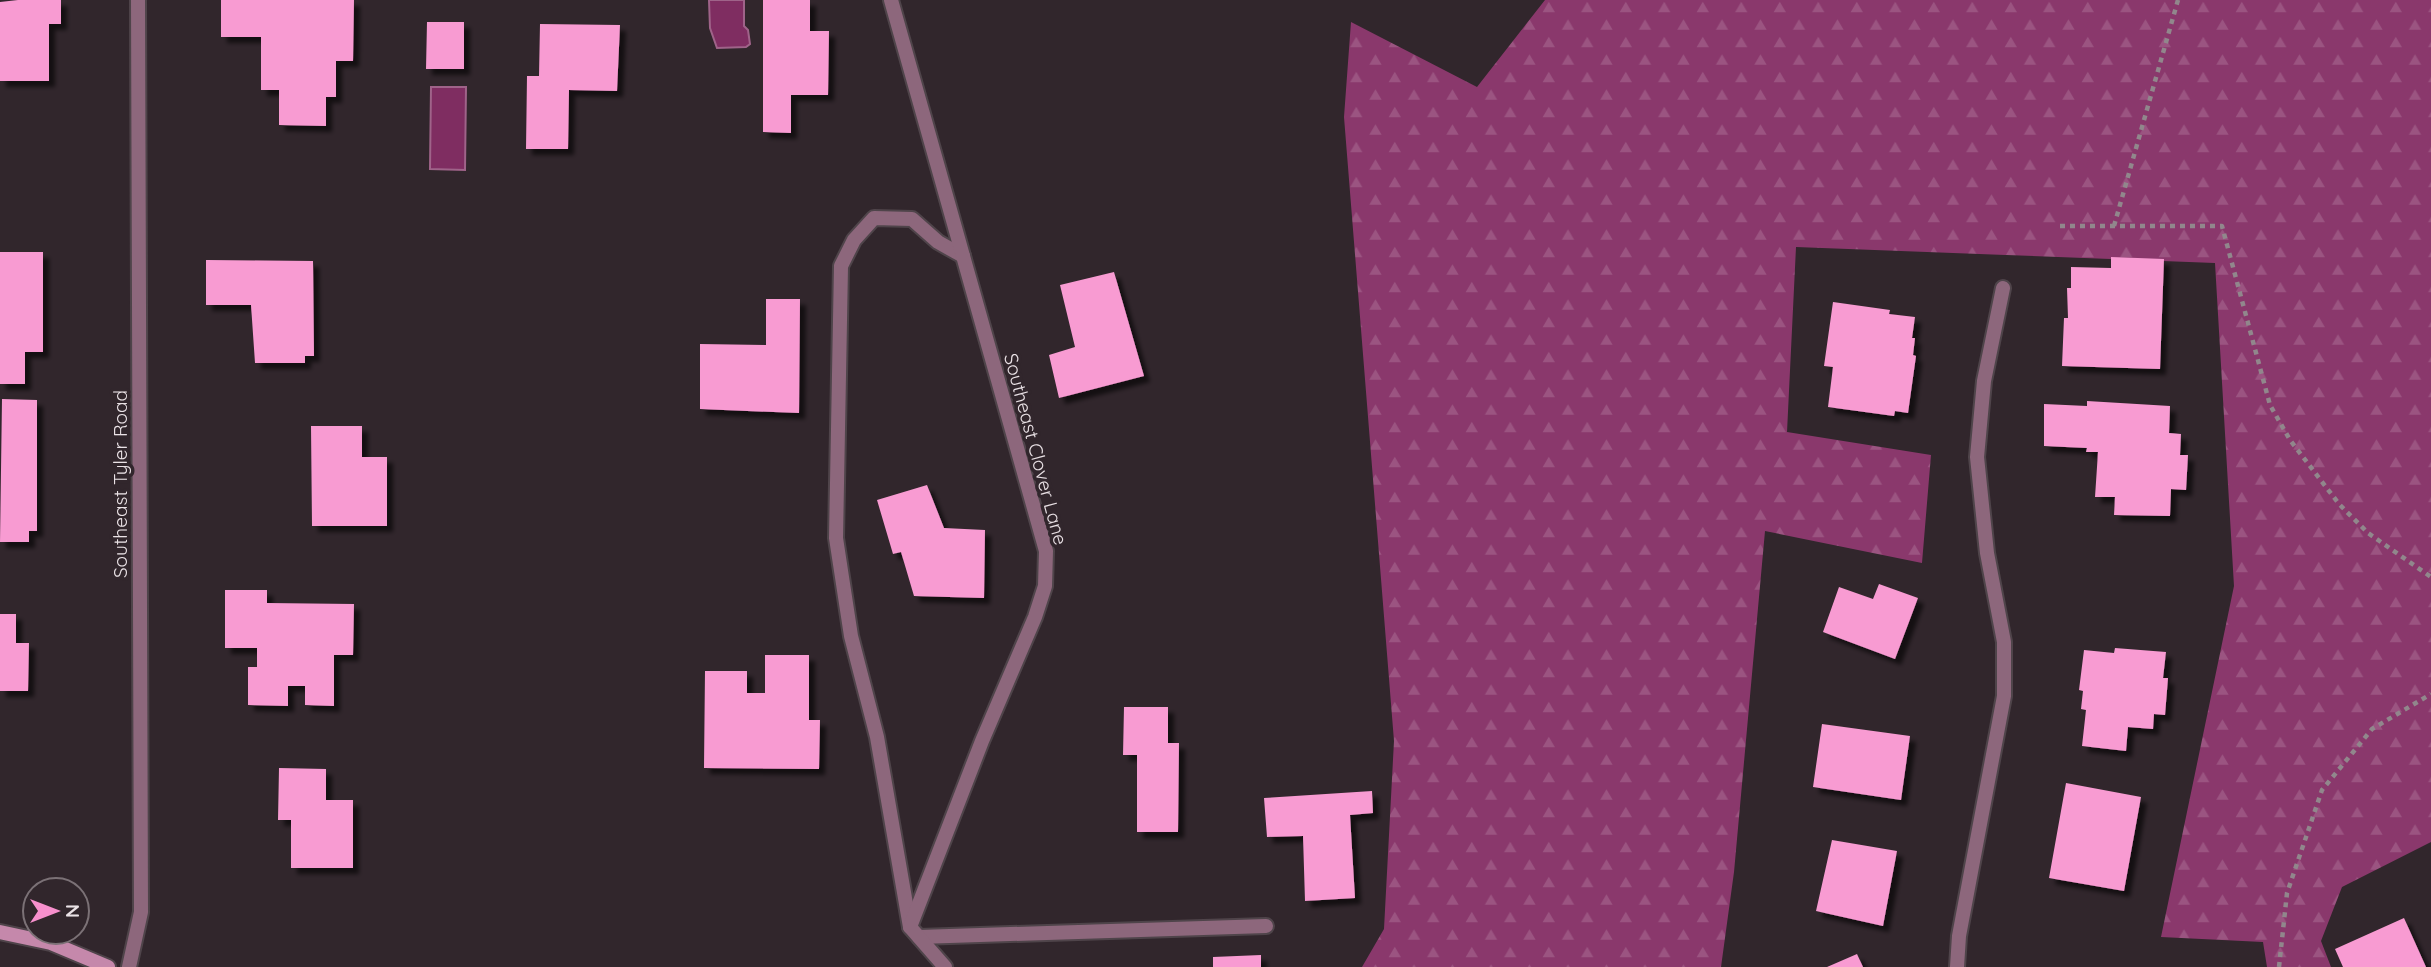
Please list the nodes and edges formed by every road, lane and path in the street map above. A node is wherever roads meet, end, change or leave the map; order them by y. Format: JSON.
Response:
{"nodes":[{"id":1,"x":138,"y":0,"type":"edge"},
{"id":2,"x":891,"y":0,"type":"edge"},
{"id":3,"x":2178,"y":0,"type":"edge"},
{"id":4,"x":2060,"y":226,"type":"dead end"},
{"id":5,"x":2114,"y":226,"type":"junction"},
{"id":6,"x":963,"y":256,"type":"junction"},
{"id":7,"x":2003,"y":288,"type":"dead end"},
{"id":8,"x":2431,"y":577,"type":"edge"},
{"id":9,"x":2431,"y":694,"type":"edge"},
{"id":10,"x":1266,"y":926,"type":"dead end"},
{"id":11,"x":0,"y":932,"type":"edge"},
{"id":12,"x":914,"y":932,"type":"junction"},
{"id":13,"x":108,"y":967,"type":"edge"},
{"id":14,"x":129,"y":967,"type":"edge"},
{"id":15,"x":945,"y":967,"type":"edge"},
{"id":16,"x":1957,"y":967,"type":"edge"},
{"id":17,"x":2279,"y":967,"type":"edge"}],
"edges":[{"from":1,"to":14,"type":"street","name":"Southeast Tyler Road"},
{"from":2,"to":6,"type":"street","name":"Southeast Clover Lane"},
{"from":3,"to":5,"type":"path"},
{"from":4,"to":5,"type":"path"},
{"from":5,"to":8,"type":"path"},
{"from":6,"to":12,"type":"street","name":"Southeast Clover Lane"},
{"from":6,"to":12,"type":"street"},
{"from":7,"to":16,"type":"street"},
{"from":9,"to":17,"type":"path"},
{"from":10,"to":12,"type":"street"},
{"from":11,"to":13,"type":"main road"},
{"from":12,"to":15,"type":"street"}]}
